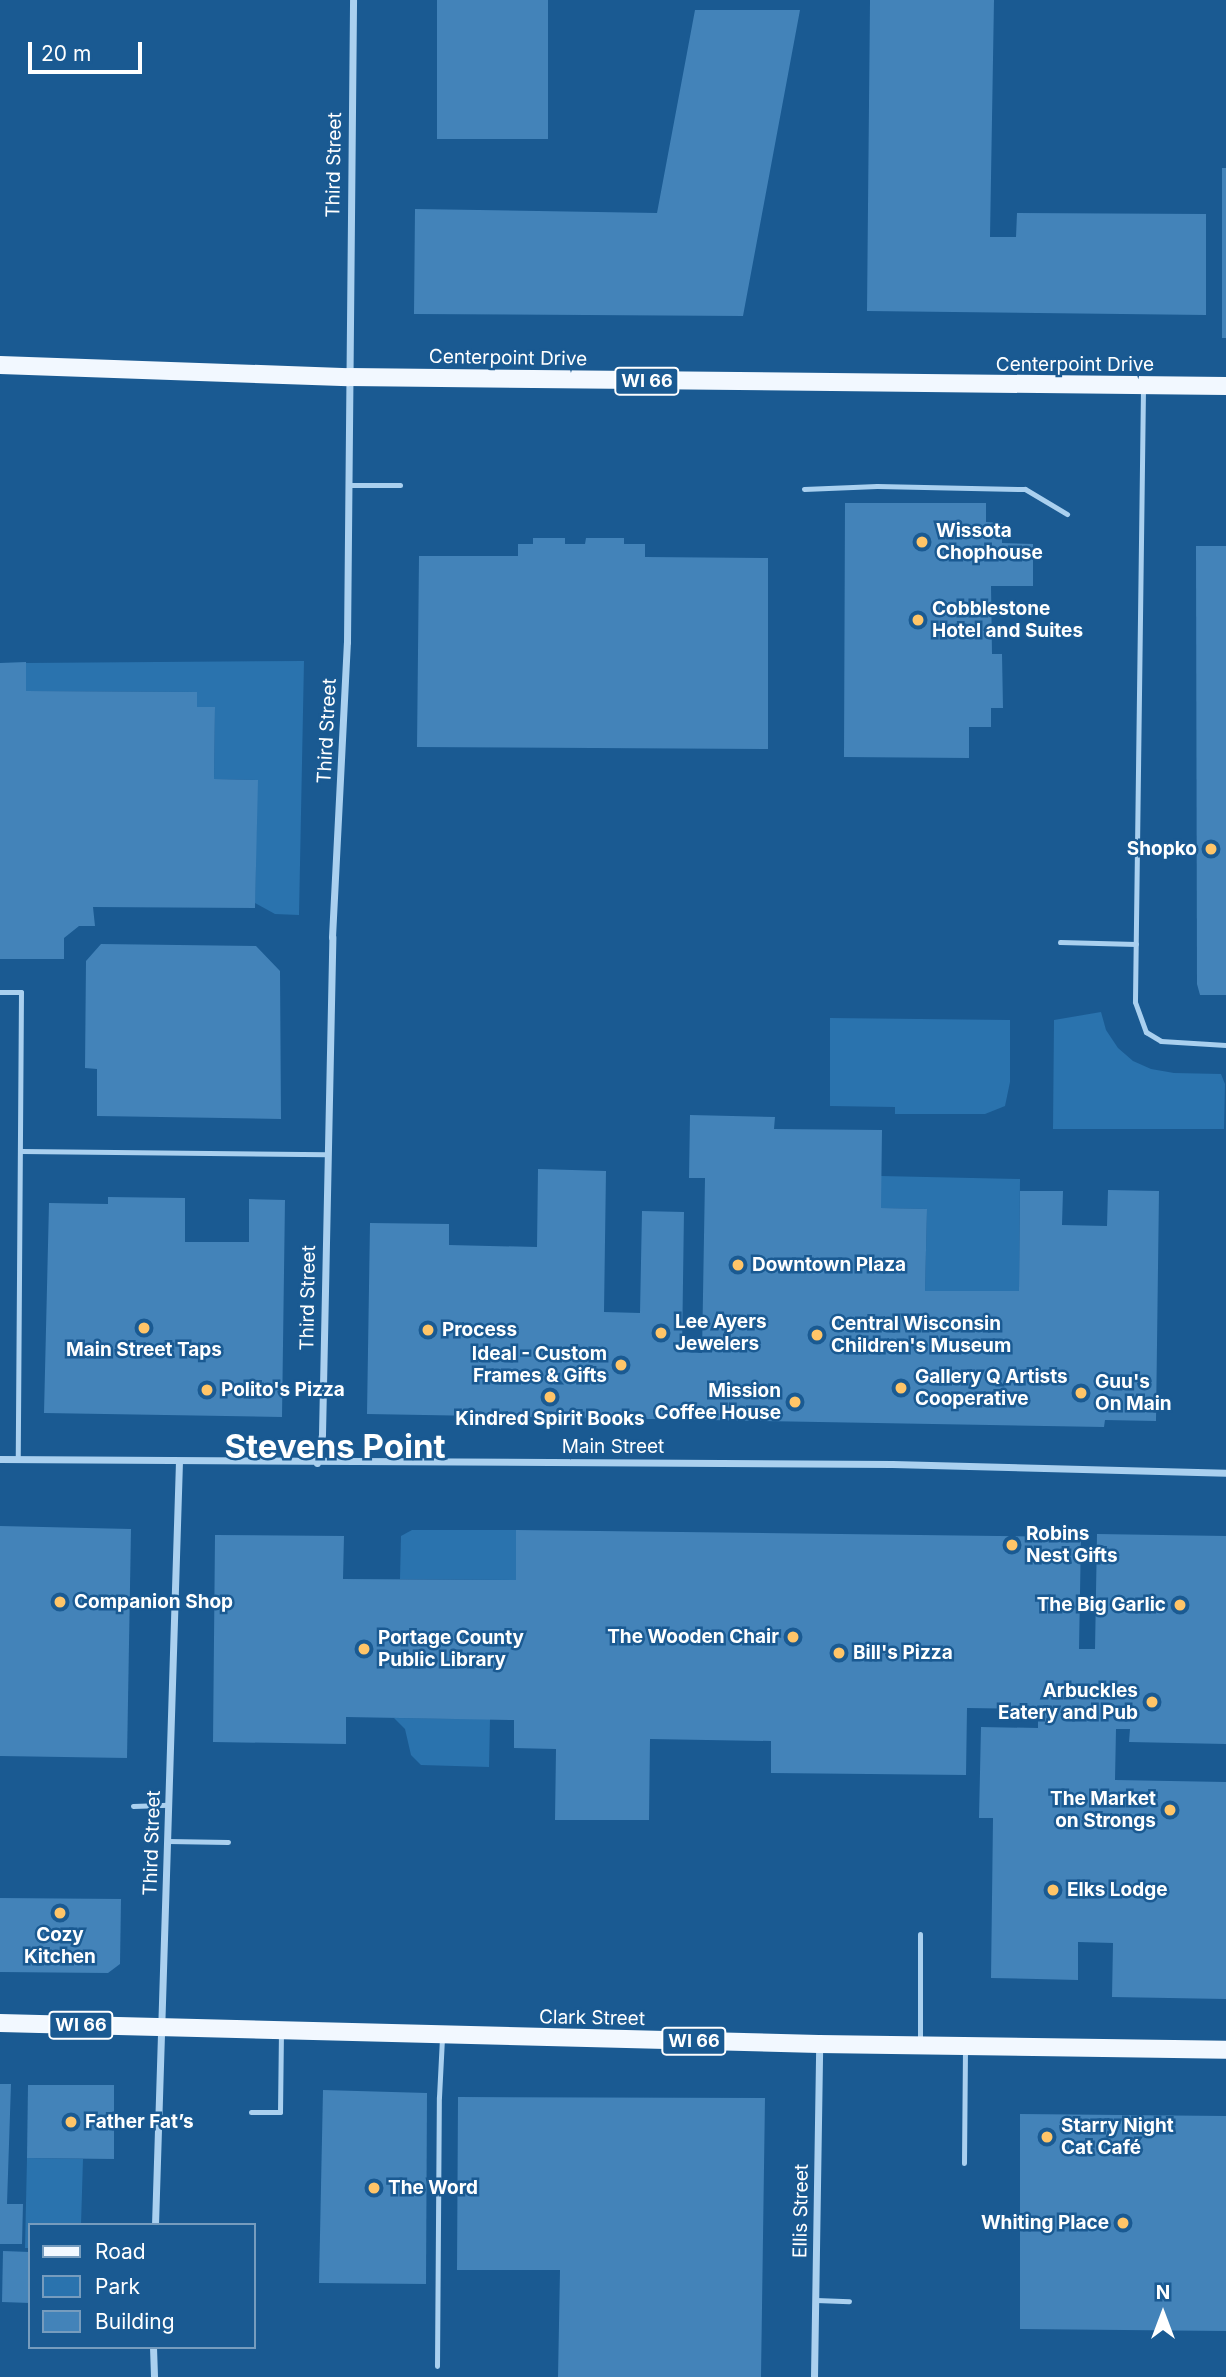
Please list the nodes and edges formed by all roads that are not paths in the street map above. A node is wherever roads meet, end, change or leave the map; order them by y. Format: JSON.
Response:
{"nodes":[{"id":1,"x":353,"y":0,"type":"edge"},
{"id":2,"x":0,"y":365,"type":"edge"},
{"id":3,"x":349,"y":377,"type":"junction"},
{"id":4,"x":1143,"y":386,"type":"junction"},
{"id":5,"x":1226,"y":386,"type":"edge"},
{"id":6,"x":348,"y":485,"type":"junction"},
{"id":7,"x":400,"y":485,"type":"dead end"},
{"id":8,"x":804,"y":489,"type":"dead end"},
{"id":9,"x":1067,"y":514,"type":"dead end"},
{"id":10,"x":1060,"y":942,"type":"dead end"},
{"id":11,"x":1136,"y":944,"type":"junction"},
{"id":12,"x":0,"y":992,"type":"edge"},
{"id":13,"x":1226,"y":1045,"type":"edge"},
{"id":14,"x":21,"y":1151,"type":"junction"},
{"id":15,"x":327,"y":1154,"type":"junction"},
{"id":16,"x":0,"y":1459,"type":"edge"},
{"id":17,"x":18,"y":1460,"type":"junction"},
{"id":18,"x":179,"y":1462,"type":"junction"},
{"id":19,"x":317,"y":1463,"type":"junction"},
{"id":20,"x":1226,"y":1473,"type":"edge"},
{"id":21,"x":169,"y":1805,"type":"junction"},
{"id":22,"x":133,"y":1806,"type":"dead end"},
{"id":23,"x":168,"y":1841,"type":"junction"},
{"id":24,"x":228,"y":1842,"type":"dead end"},
{"id":25,"x":920,"y":1934,"type":"dead end"},
{"id":26,"x":0,"y":2023,"type":"edge"},
{"id":27,"x":162,"y":2026,"type":"junction"},
{"id":28,"x":281,"y":2030,"type":"junction"},
{"id":29,"x":442,"y":2035,"type":"junction"},
{"id":30,"x":819,"y":2044,"type":"junction"},
{"id":31,"x":920,"y":2046,"type":"junction"},
{"id":32,"x":965,"y":2046,"type":"junction"},
{"id":33,"x":1226,"y":2050,"type":"edge"},
{"id":34,"x":250,"y":2112,"type":"dead end"},
{"id":35,"x":964,"y":2163,"type":"dead end"},
{"id":36,"x":155,"y":2223,"type":"edge"},
{"id":37,"x":816,"y":2300,"type":"junction"},
{"id":38,"x":849,"y":2301,"type":"dead end"},
{"id":39,"x":153,"y":2349,"type":"edge"},
{"id":40,"x":437,"y":2366,"type":"dead end"},
{"id":41,"x":153,"y":2377,"type":"edge"},
{"id":42,"x":814,"y":2377,"type":"edge"}],
"edges":[{"from":1,"to":3,"type":"street","name":"Third Street"},
{"from":2,"to":3,"type":"main road","name":"Centerpoint Drive","number":"WI 66"},
{"from":3,"to":4,"type":"main road","name":"Centerpoint Drive","number":"WI 66"},
{"from":3,"to":6,"type":"street","name":"Third Street"},
{"from":4,"to":5,"type":"main road","name":"Centerpoint Drive","number":"WI 66"},
{"from":4,"to":11,"type":"lane"},
{"from":6,"to":7,"type":"lane"},
{"from":6,"to":15,"type":"street","name":"Third Street"},
{"from":8,"to":9,"type":"lane"},
{"from":10,"to":11,"type":"lane"},
{"from":11,"to":13,"type":"lane"},
{"from":12,"to":14,"type":"lane"},
{"from":14,"to":15,"type":"lane"},
{"from":14,"to":17,"type":"lane"},
{"from":15,"to":19,"type":"street","name":"Third Street"},
{"from":16,"to":17,"type":"street","name":"Main Street"},
{"from":17,"to":18,"type":"street","name":"Main Street"},
{"from":18,"to":19,"type":"street","name":"Main Street"},
{"from":18,"to":21,"type":"street","name":"Third Street"},
{"from":19,"to":20,"type":"street","name":"Main Street"},
{"from":21,"to":22,"type":"lane"},
{"from":21,"to":23,"type":"street","name":"Third Street"},
{"from":23,"to":24,"type":"lane"},
{"from":23,"to":27,"type":"street","name":"Third Street"},
{"from":25,"to":31,"type":"lane"},
{"from":26,"to":27,"type":"main road","name":"Clark Street","number":"WI 66"},
{"from":27,"to":28,"type":"main road","name":"Clark Street","number":"WI 66"},
{"from":27,"to":36,"type":"street","name":"Third Street"},
{"from":28,"to":29,"type":"main road","name":"Clark Street","number":"WI 66"},
{"from":28,"to":34,"type":"lane"},
{"from":29,"to":30,"type":"main road","name":"Clark Street","number":"WI 66"},
{"from":29,"to":40,"type":"lane"},
{"from":30,"to":31,"type":"main road","name":"Clark Street","number":"WI 66"},
{"from":30,"to":37,"type":"street","name":"Ellis Street"},
{"from":31,"to":32,"type":"main road","name":"Clark Street","number":"WI 66"},
{"from":32,"to":33,"type":"main road","name":"Clark Street","number":"WI 66"},
{"from":32,"to":35,"type":"lane"},
{"from":37,"to":38,"type":"lane"},
{"from":37,"to":42,"type":"street","name":"Ellis Street"},
{"from":39,"to":41,"type":"street"}]}
